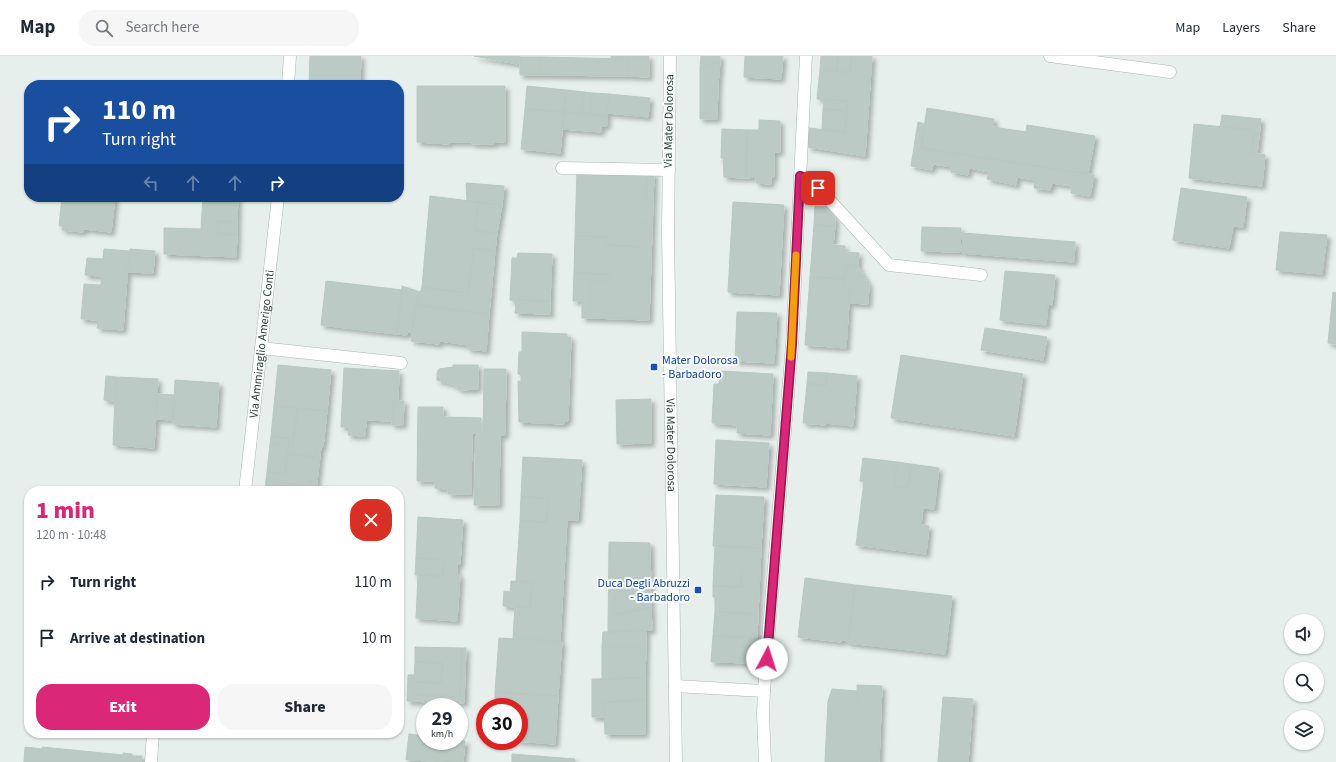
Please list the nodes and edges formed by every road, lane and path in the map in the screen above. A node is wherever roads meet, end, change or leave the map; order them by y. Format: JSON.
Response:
{"nodes":[{"id":1,"x":290,"y":56,"type":"edge"},
{"id":2,"x":670,"y":56,"type":"edge"},
{"id":3,"x":806,"y":56,"type":"edge"},
{"id":4,"x":1050,"y":56,"type":"edge"},
{"id":5,"x":1170,"y":72,"type":"dead end"},
{"id":6,"x":288,"y":80,"type":"edge"},
{"id":7,"x":562,"y":168,"type":"dead end"},
{"id":8,"x":669,"y":170,"type":"junction"},
{"id":9,"x":800,"y":176,"type":"junction"},
{"id":10,"x":277,"y":202,"type":"edge"},
{"id":11,"x":981,"y":275,"type":"dead end"},
{"id":12,"x":261,"y":348,"type":"junction"},
{"id":13,"x":401,"y":363,"type":"dead end"},
{"id":14,"x":246,"y":486,"type":"edge"},
{"id":15,"x":675,"y":686,"type":"junction"},
{"id":16,"x":764,"y":691,"type":"junction"},
{"id":17,"x":153,"y":738,"type":"edge"},
{"id":18,"x":151,"y":762,"type":"edge"},
{"id":19,"x":676,"y":762,"type":"edge"},
{"id":20,"x":765,"y":762,"type":"edge"}],
"edges":[{"from":1,"to":6,"type":"street"},
{"from":2,"to":8,"type":"street","name":"Via Mater Dolorosa"},
{"from":3,"to":9,"type":"street"},
{"from":4,"to":5,"type":"street"},
{"from":7,"to":8,"type":"street"},
{"from":8,"to":15,"type":"street","name":"Via Mater Dolorosa"},
{"from":9,"to":11,"type":"street"},
{"from":9,"to":16,"type":"street"},
{"from":10,"to":12,"type":"street","name":"Via Ammiraglio Amerigo Conti"},
{"from":12,"to":13,"type":"street"},
{"from":12,"to":14,"type":"street","name":"Via Ammiraglio Amerigo Conti"},
{"from":15,"to":16,"type":"street"},
{"from":15,"to":19,"type":"street","name":"Via Mater Dolorosa"},
{"from":16,"to":20,"type":"street"},
{"from":17,"to":18,"type":"street"}]}
